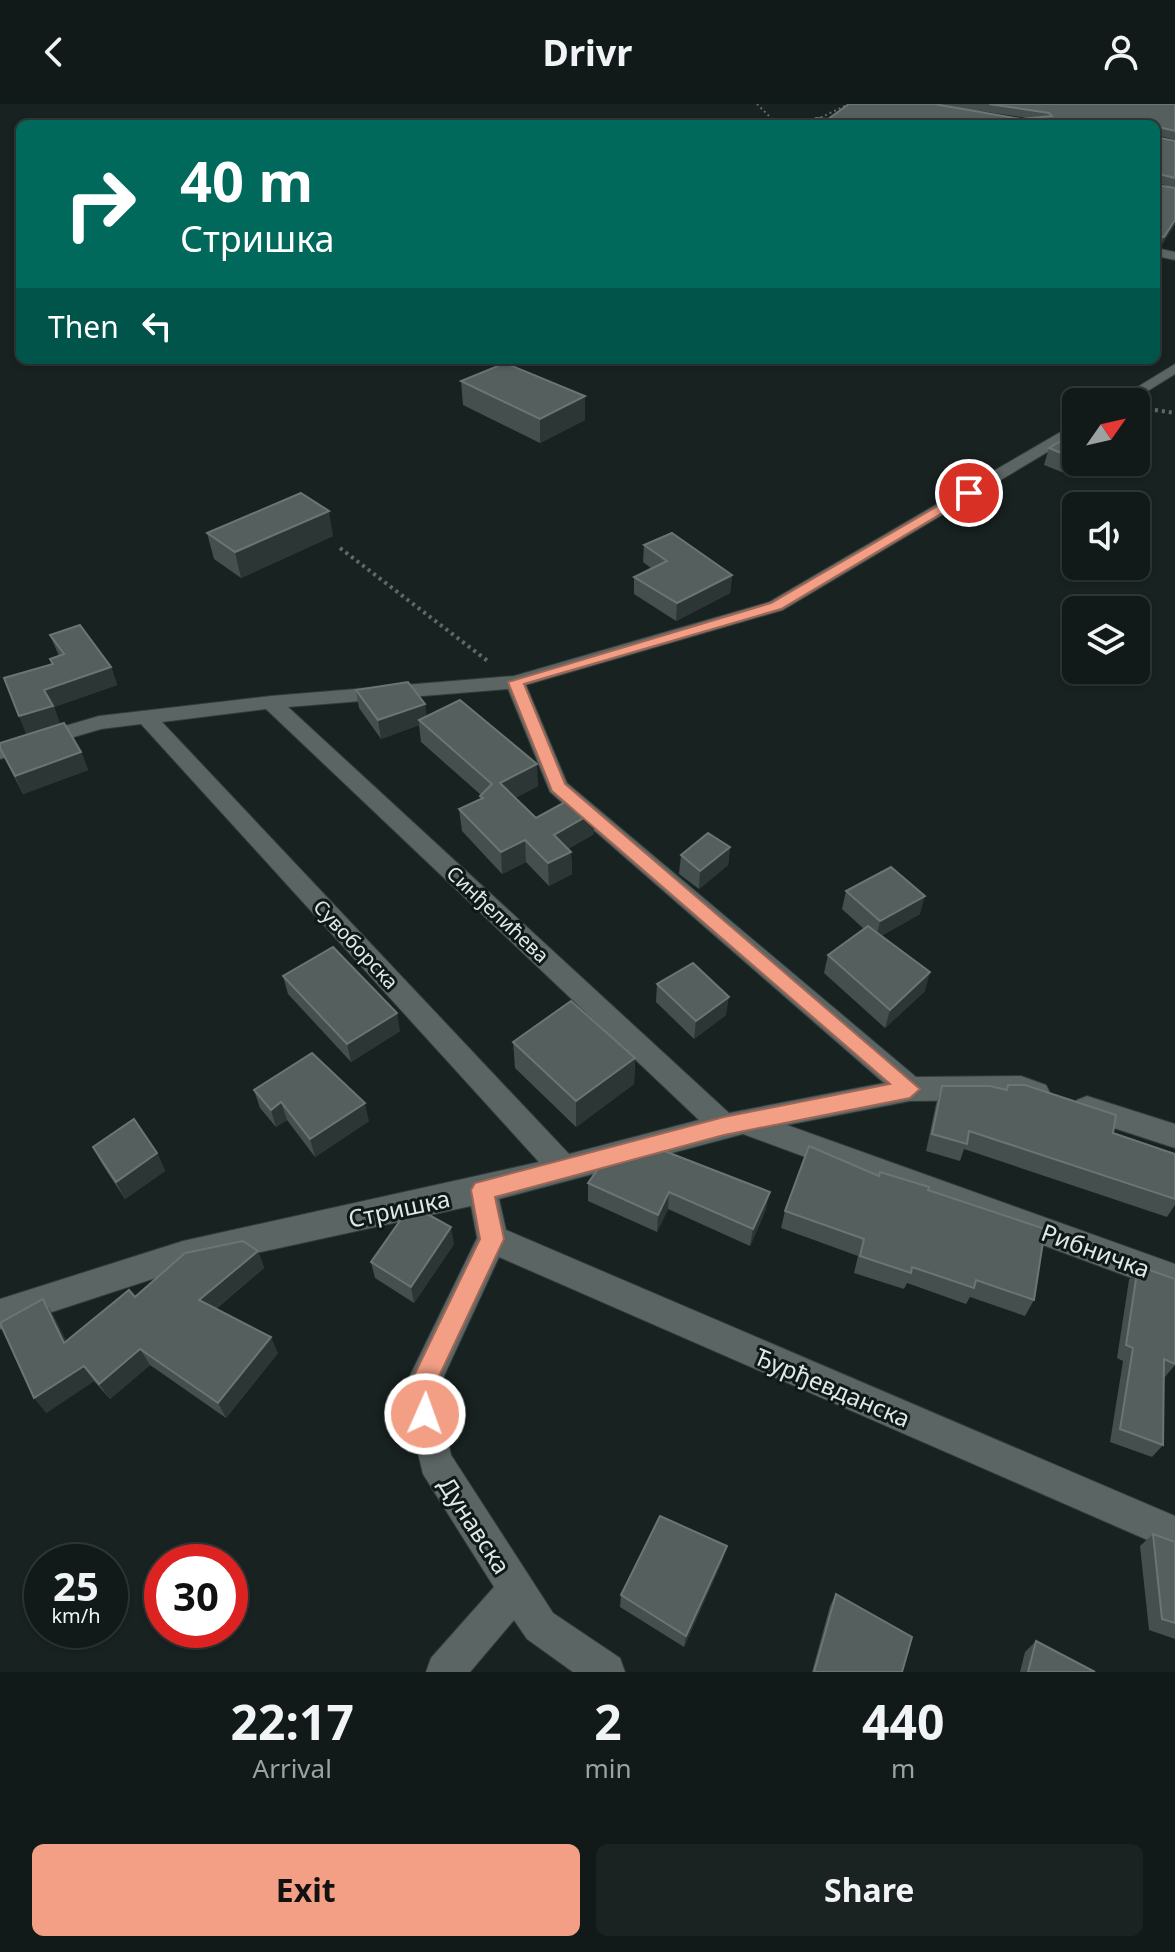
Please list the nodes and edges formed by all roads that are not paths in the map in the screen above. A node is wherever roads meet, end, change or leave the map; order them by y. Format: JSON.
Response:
{"nodes":[{"id":1,"x":1175,"y":368,"type":"edge"},
{"id":2,"x":1143,"y":388,"type":"edge"},
{"id":3,"x":1062,"y":436,"type":"edge"},
{"id":4,"x":515,"y":682,"type":"junction"},
{"id":5,"x":271,"y":702,"type":"junction"},
{"id":6,"x":147,"y":718,"type":"junction"},
{"id":7,"x":0,"y":752,"type":"edge"},
{"id":8,"x":910,"y":1089,"type":"junction"},
{"id":9,"x":735,"y":1125,"type":"junction"},
{"id":10,"x":1175,"y":1136,"type":"edge"},
{"id":11,"x":564,"y":1169,"type":"junction"},
{"id":12,"x":483,"y":1190,"type":"junction"},
{"id":13,"x":492,"y":1239,"type":"junction"},
{"id":14,"x":1175,"y":1279,"type":"edge"},
{"id":15,"x":0,"y":1314,"type":"edge"},
{"id":16,"x":1175,"y":1534,"type":"edge"},
{"id":17,"x":516,"y":1589,"type":"junction"},
{"id":18,"x":445,"y":1672,"type":"edge"},
{"id":19,"x":606,"y":1672,"type":"edge"}],
"edges":[{"from":1,"to":2,"type":"street"},
{"from":3,"to":4,"type":"street"},
{"from":4,"to":5,"type":"street"},
{"from":4,"to":8,"type":"street"},
{"from":5,"to":6,"type":"street"},
{"from":5,"to":9,"type":"street","name":"Синђелићева"},
{"from":6,"to":7,"type":"street"},
{"from":6,"to":11,"type":"street","name":"Сувоборска"},
{"from":8,"to":9,"type":"street","name":"Стришка"},
{"from":8,"to":10,"type":"street","name":"Стришка"},
{"from":9,"to":11,"type":"street","name":"Стришка"},
{"from":9,"to":14,"type":"street","name":"Рибничка"},
{"from":11,"to":12,"type":"street","name":"Стришка"},
{"from":12,"to":13,"type":"street"},
{"from":12,"to":15,"type":"street","name":"Стришка"},
{"from":13,"to":16,"type":"street","name":"Ђурђевданска"},
{"from":13,"to":17,"type":"street","name":"Дунавска"},
{"from":17,"to":18,"type":"street","name":"Дунавска"},
{"from":17,"to":19,"type":"street","name":"Дунавска"}]}
